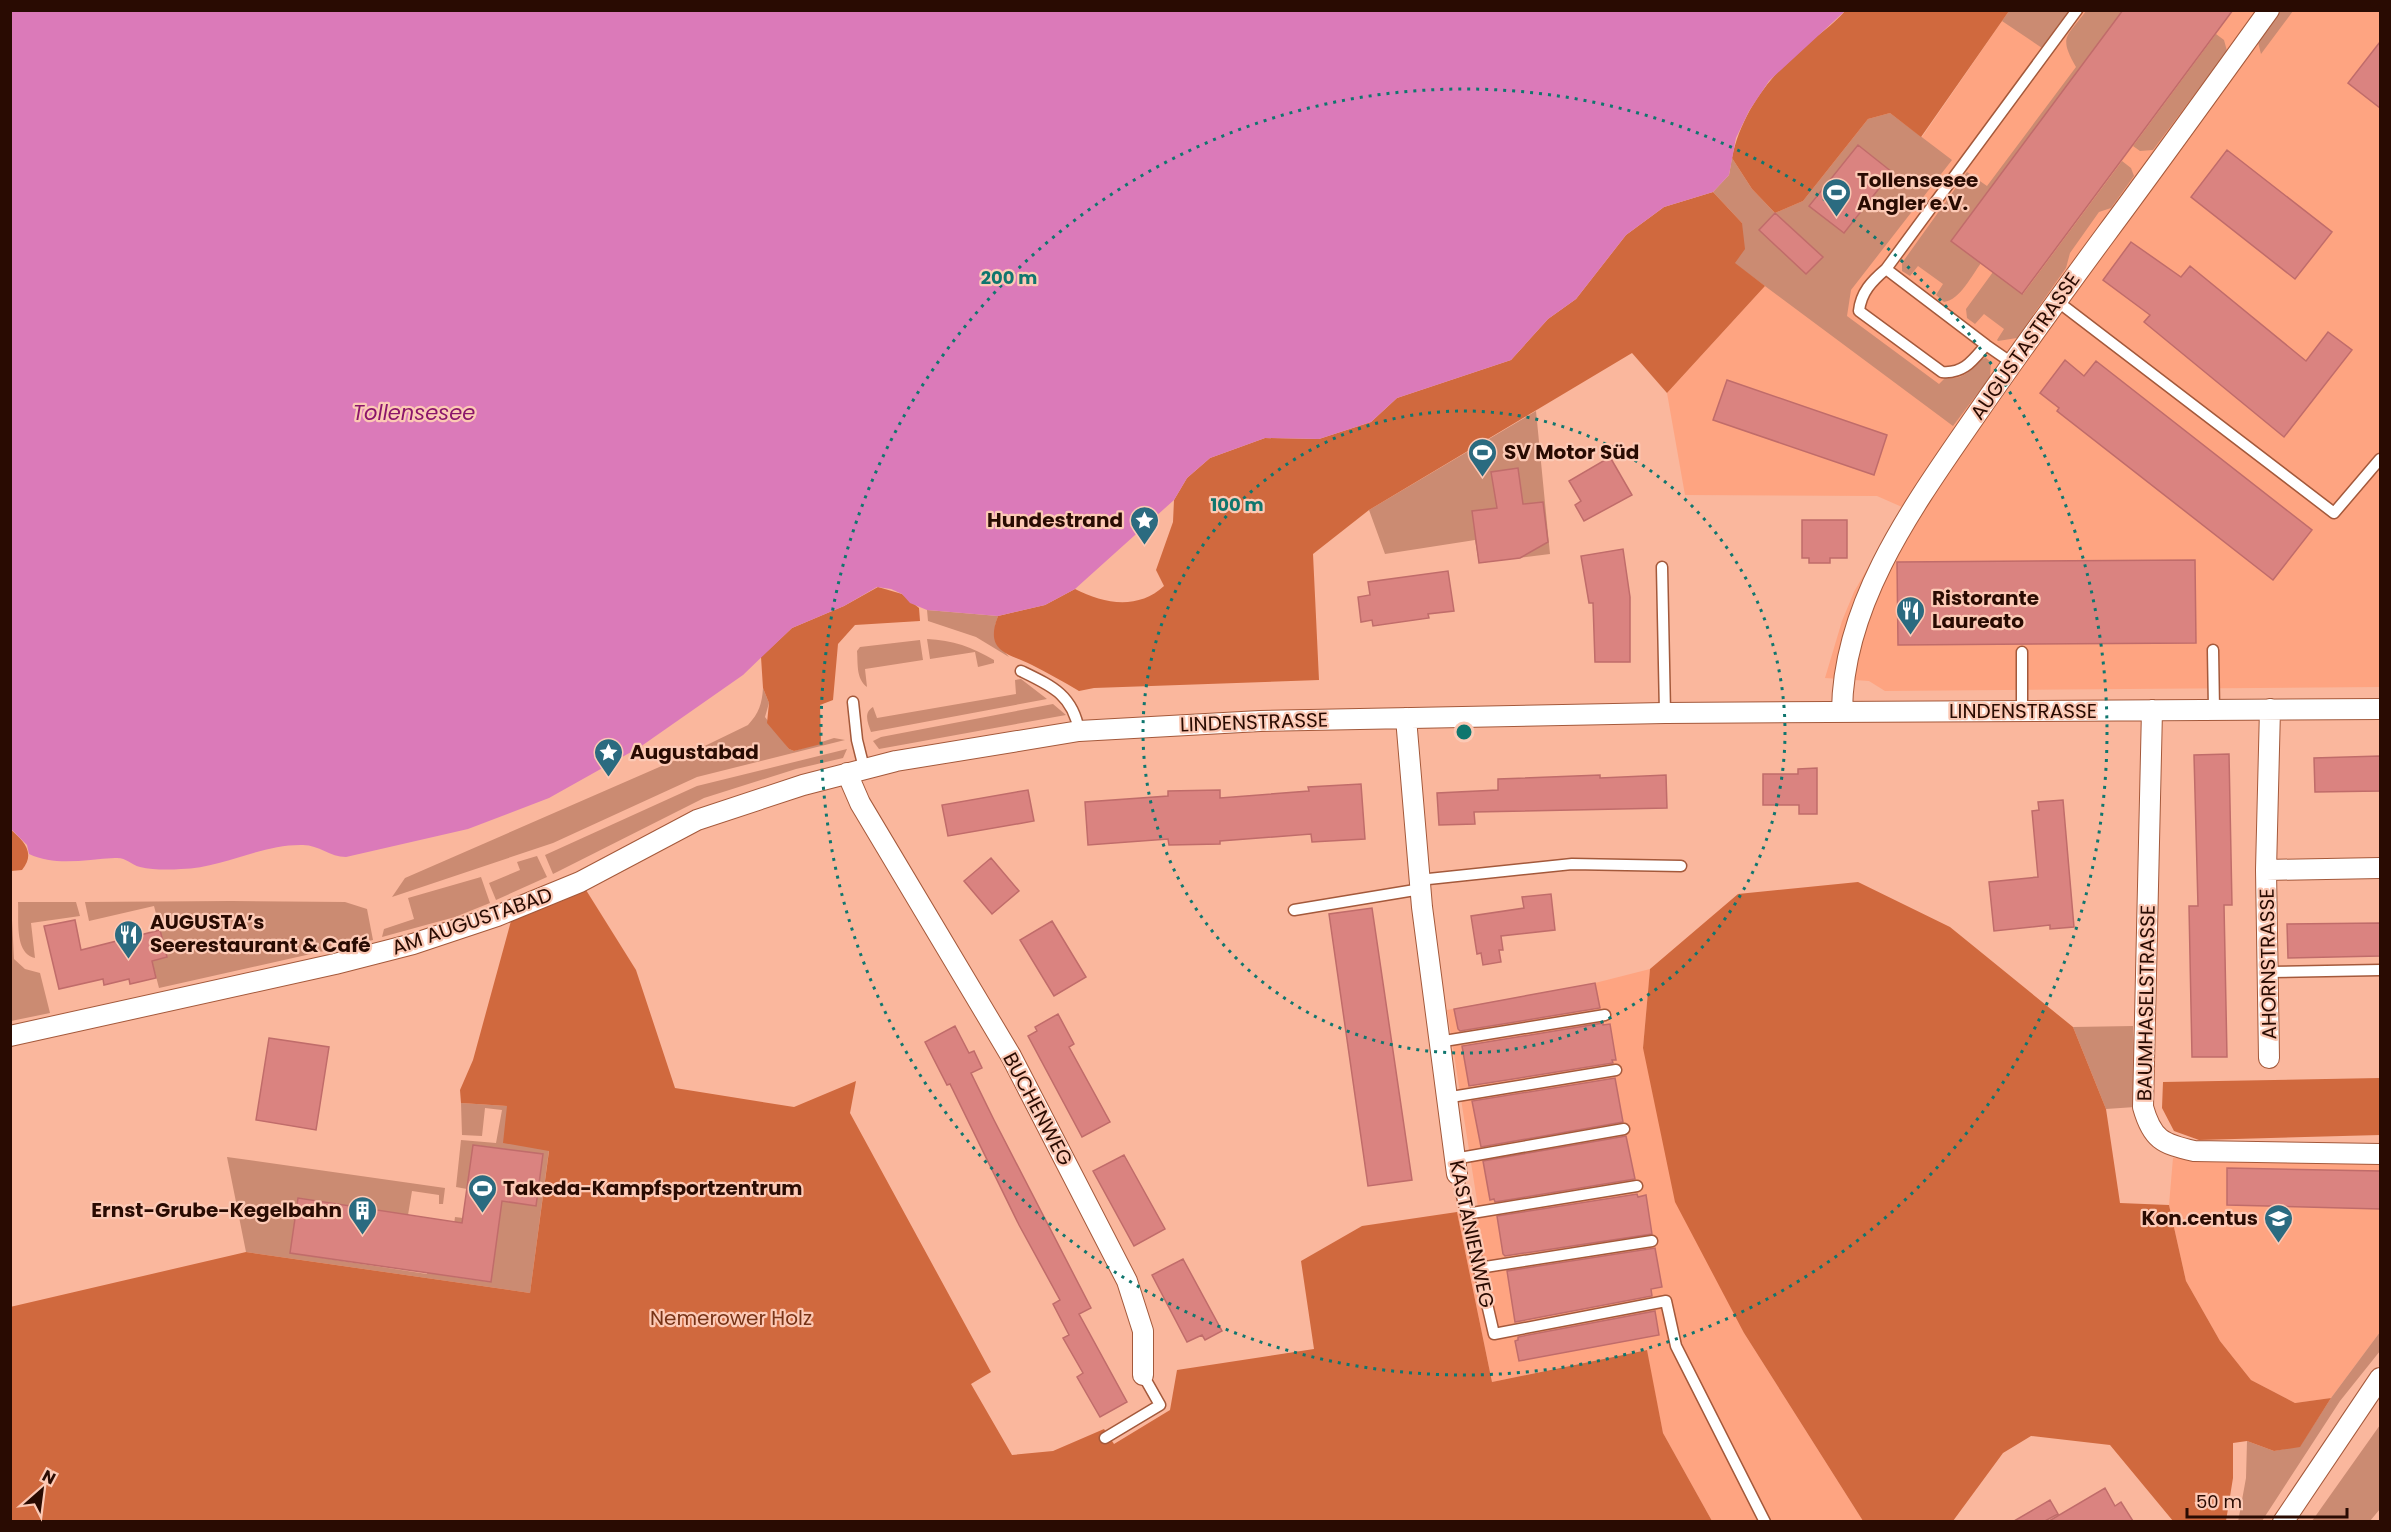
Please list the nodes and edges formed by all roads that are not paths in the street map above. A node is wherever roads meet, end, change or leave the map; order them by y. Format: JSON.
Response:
{"nodes":[{"id":1,"x":2077,"y":10,"type":"edge"},
{"id":2,"x":2269,"y":10,"type":"edge"},
{"id":3,"x":1886,"y":269,"type":"junction"},
{"id":4,"x":2057,"y":301,"type":"junction"},
{"id":5,"x":1986,"y":345,"type":"junction"},
{"id":6,"x":2012,"y":363,"type":"junction"},
{"id":7,"x":2380,"y":459,"type":"edge"},
{"id":8,"x":1662,"y":567,"type":"dead end"},
{"id":9,"x":2213,"y":650,"type":"dead end"},
{"id":10,"x":2022,"y":652,"type":"dead end"},
{"id":11,"x":1021,"y":671,"type":"dead end"},
{"id":12,"x":853,"y":702,"type":"dead end"},
{"id":13,"x":2270,"y":709,"type":"junction"},
{"id":14,"x":2380,"y":709,"type":"edge"},
{"id":15,"x":2152,"y":710,"type":"junction"},
{"id":16,"x":2214,"y":710,"type":"junction"},
{"id":17,"x":1842,"y":711,"type":"junction"},
{"id":18,"x":2022,"y":711,"type":"junction"},
{"id":19,"x":1665,"y":713,"type":"junction"},
{"id":20,"x":1406,"y":718,"type":"junction"},
{"id":21,"x":1079,"y":731,"type":"junction"},
{"id":22,"x":855,"y":770,"type":"junction"},
{"id":23,"x":1682,"y":866,"type":"dead end"},
{"id":24,"x":2380,"y":868,"type":"edge"},
{"id":25,"x":2266,"y":870,"type":"junction"},
{"id":26,"x":1420,"y":884,"type":"junction"},
{"id":27,"x":1294,"y":910,"type":"dead end"},
{"id":28,"x":2380,"y":970,"type":"edge"},
{"id":29,"x":2268,"y":972,"type":"junction"},
{"id":30,"x":1605,"y":1015,"type":"dead end"},
{"id":31,"x":10,"y":1036,"type":"edge"},
{"id":32,"x":1438,"y":1042,"type":"junction"},
{"id":33,"x":2269,"y":1058,"type":"dead end"},
{"id":34,"x":1616,"y":1070,"type":"dead end"},
{"id":35,"x":1445,"y":1098,"type":"junction"},
{"id":36,"x":1624,"y":1129,"type":"dead end"},
{"id":37,"x":2380,"y":1154,"type":"edge"},
{"id":38,"x":1456,"y":1166,"type":"junction"},
{"id":39,"x":1637,"y":1186,"type":"dead end"},
{"id":40,"x":1467,"y":1214,"type":"junction"},
{"id":41,"x":1652,"y":1241,"type":"dead end"},
{"id":42,"x":1479,"y":1268,"type":"junction"},
{"id":43,"x":1143,"y":1375,"type":"joint"},
{"id":44,"x":2380,"y":1378,"type":"edge"},
{"id":45,"x":1105,"y":1438,"type":"dead end"},
{"id":46,"x":1765,"y":1521,"type":"edge"},
{"id":47,"x":2283,"y":1521,"type":"edge"}],
"edges":[{"from":1,"to":3,"type":"lane"},
{"from":2,"to":4,"type":"street","name":"AUGUSTASTRASSE"},
{"from":3,"to":5,"type":"lane"},
{"from":3,"to":5,"type":"lane"},
{"from":4,"to":6,"type":"street","name":"AUGUSTASTRASSE"},
{"from":4,"to":7,"type":"lane"},
{"from":5,"to":6,"type":"lane"},
{"from":6,"to":17,"type":"street","name":"AUGUSTASTRASSE"},
{"from":8,"to":19,"type":"lane"},
{"from":9,"to":16,"type":"lane"},
{"from":10,"to":18,"type":"lane"},
{"from":11,"to":21,"type":"lane"},
{"from":12,"to":22,"type":"lane"},
{"from":13,"to":14,"type":"street","name":"LINDENSTRASSE"},
{"from":13,"to":16,"type":"street","name":"LINDENSTRASSE"},
{"from":13,"to":25,"type":"street","name":"AHORNSTRASSE"},
{"from":15,"to":16,"type":"street","name":"LINDENSTRASSE"},
{"from":15,"to":18,"type":"street","name":"LINDENSTRASSE"},
{"from":15,"to":37,"type":"street","name":"BAUMHASELSTRASSE"},
{"from":17,"to":18,"type":"street","name":"LINDENSTRASSE"},
{"from":17,"to":19,"type":"street","name":"LINDENSTRASSE"},
{"from":19,"to":20,"type":"street","name":"LINDENSTRASSE"},
{"from":20,"to":21,"type":"street","name":"LINDENSTRASSE"},
{"from":20,"to":26,"type":"street","name":"KASTANIENWEG"},
{"from":21,"to":22,"type":"street","name":"LINDENSTRASSE"},
{"from":22,"to":31,"type":"street","name":"AM AUGUSTABAD"},
{"from":22,"to":43,"type":"street","name":"BUCHENWEG"},
{"from":23,"to":26,"type":"lane"},
{"from":24,"to":25,"type":"street","name":"AHORNSTRASSE"},
{"from":25,"to":29,"type":"street","name":"AHORNSTRASSE"},
{"from":26,"to":27,"type":"lane"},
{"from":26,"to":32,"type":"street","name":"KASTANIENWEG"},
{"from":28,"to":29,"type":"lane"},
{"from":29,"to":33,"type":"street","name":"AHORNSTRASSE"},
{"from":30,"to":32,"type":"lane"},
{"from":32,"to":35,"type":"street","name":"KASTANIENWEG"},
{"from":34,"to":35,"type":"lane"},
{"from":35,"to":38,"type":"street","name":"KASTANIENWEG"},
{"from":36,"to":38,"type":"lane"},
{"from":38,"to":40,"type":"lane","name":"KASTANIENWEG"},
{"from":39,"to":40,"type":"lane"},
{"from":40,"to":42,"type":"lane","name":"KASTANIENWEG"},
{"from":41,"to":42,"type":"lane"},
{"from":42,"to":46,"type":"lane","name":"KASTANIENWEG"},
{"from":43,"to":45,"type":"lane","name":"BUCHENWEG"},
{"from":44,"to":47,"type":"street"}]}
